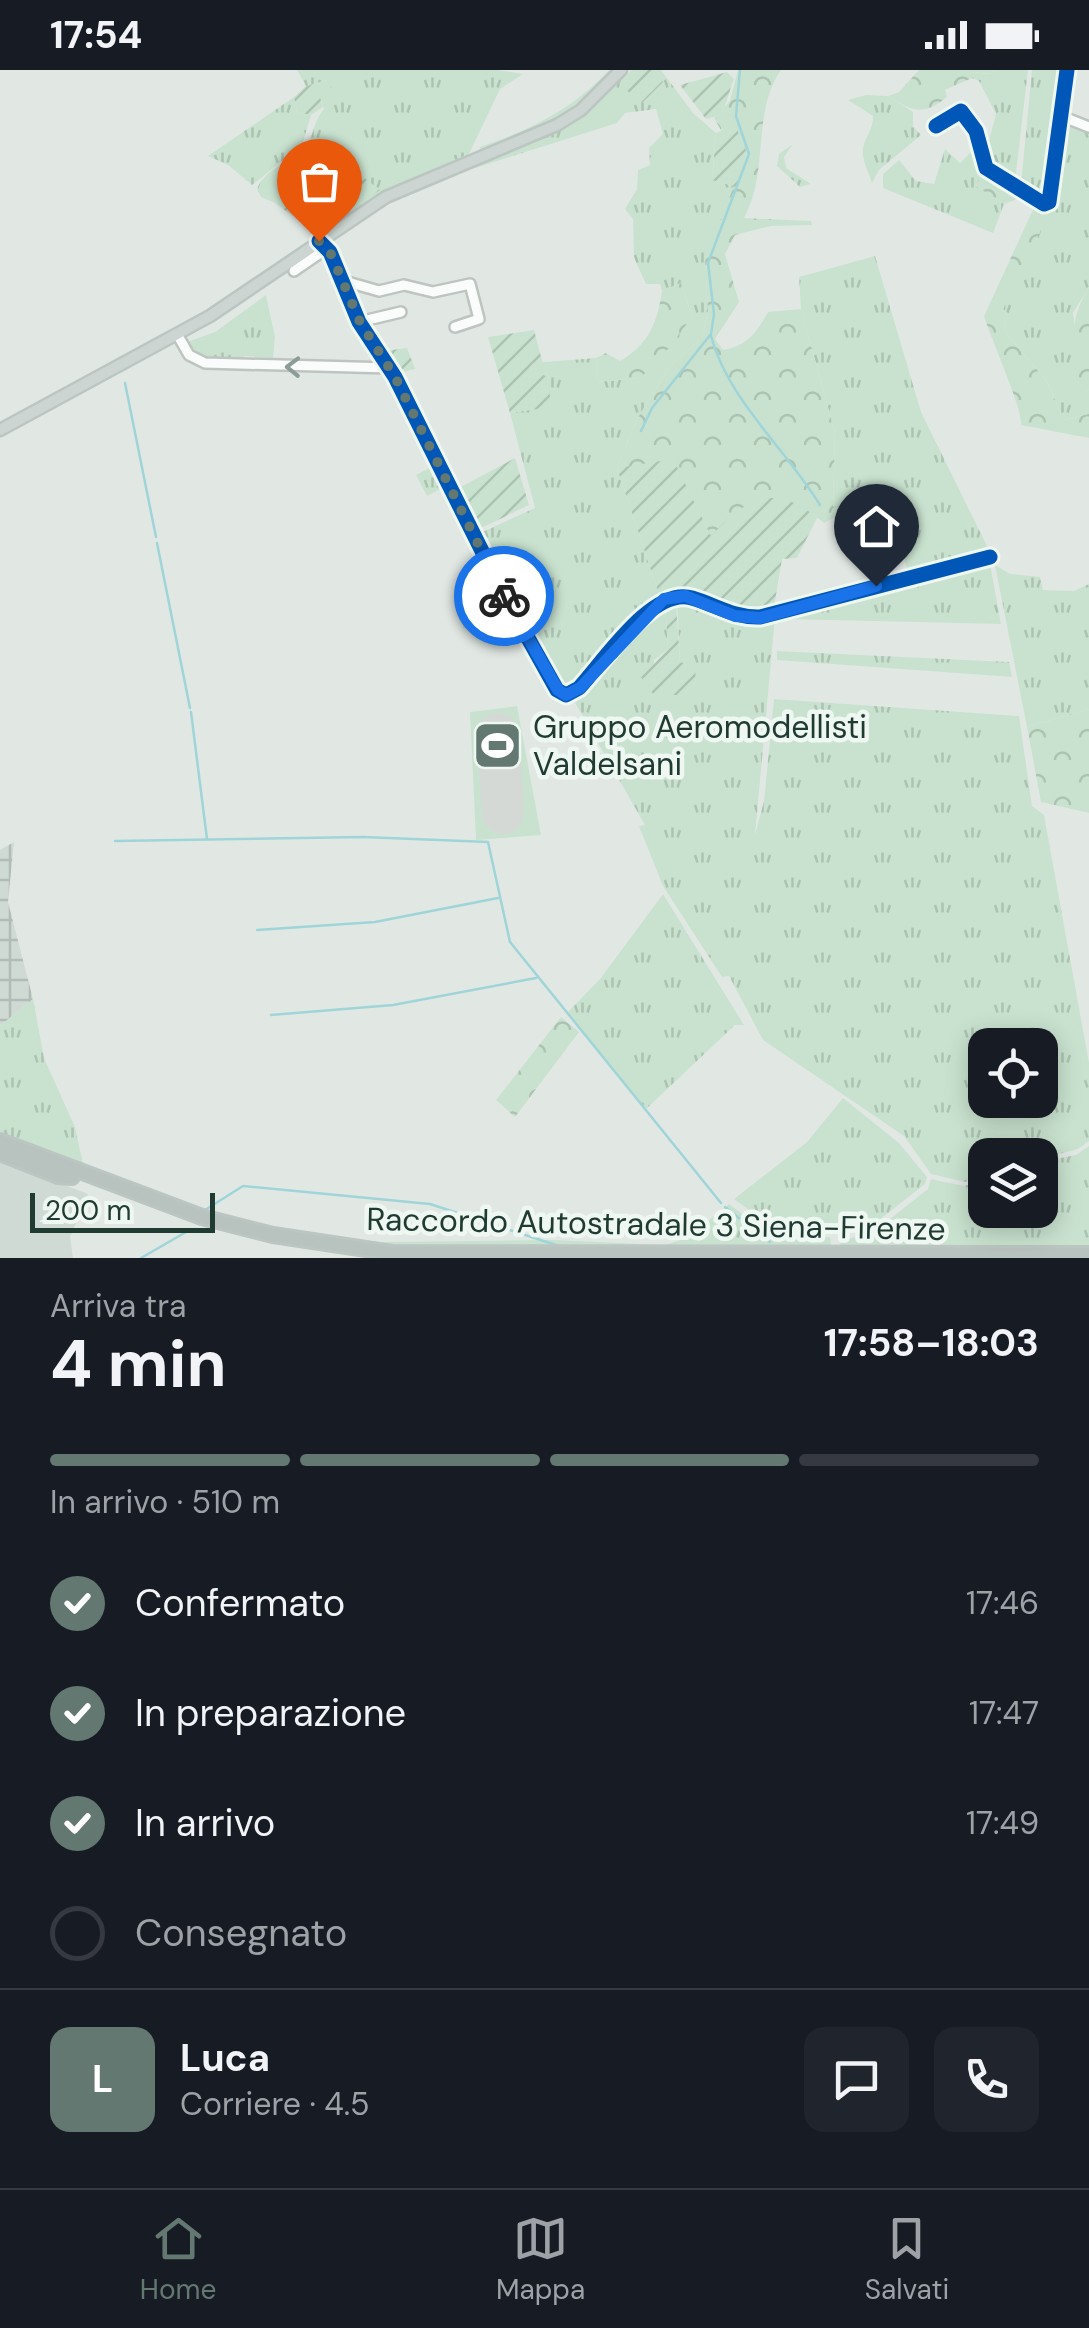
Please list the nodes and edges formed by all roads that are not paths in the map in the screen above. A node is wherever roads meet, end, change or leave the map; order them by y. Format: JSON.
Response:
{"nodes":[{"id":1,"x":621,"y":70,"type":"edge"},
{"id":2,"x":1067,"y":70,"type":"edge"},
{"id":3,"x":1061,"y":116,"type":"junction"},
{"id":4,"x":936,"y":126,"type":"dead end"},
{"id":5,"x":1089,"y":127,"type":"edge"},
{"id":6,"x":322,"y":245,"type":"junction"},
{"id":7,"x":294,"y":271,"type":"dead end"},
{"id":8,"x":344,"y":281,"type":"junction"},
{"id":9,"x":401,"y":312,"type":"dead end"},
{"id":10,"x":360,"y":322,"type":"junction"},
{"id":11,"x":455,"y":327,"type":"dead end"},
{"id":12,"x":177,"y":334,"type":"junction"},
{"id":13,"x":390,"y":368,"type":"junction"},
{"id":14,"x":0,"y":430,"type":"edge"},
{"id":15,"x":990,"y":557,"type":"dead end"},
{"id":16,"x":0,"y":1138,"type":"edge"},
{"id":17,"x":0,"y":1151,"type":"edge"},
{"id":18,"x":166,"y":1209,"type":"junction"},
{"id":19,"x":242,"y":1231,"type":"junction"},
{"id":20,"x":1089,"y":1254,"type":"edge"},
{"id":21,"x":376,"y":1258,"type":"edge"}],
"edges":[{"from":1,"to":6,"type":"main road"},
{"from":2,"to":3,"type":"street"},
{"from":3,"to":4,"type":"street"},
{"from":3,"to":5,"type":"street"},
{"from":6,"to":7,"type":"street"},
{"from":6,"to":8,"type":"street"},
{"from":6,"to":12,"type":"main road"},
{"from":8,"to":10,"type":"street"},
{"from":8,"to":11,"type":"street"},
{"from":9,"to":10,"type":"street"},
{"from":10,"to":13,"type":"street"},
{"from":13,"to":12,"type":"street","one_way":true},
{"from":12,"to":14,"type":"main road"},
{"from":13,"to":15,"type":"street"},
{"from":16,"to":18,"type":"highway","name":"Raccordo Autostradale 3 Siena-Firenze"},
{"from":17,"to":18,"type":"highway","name":"Raccordo Autostradale 3 Siena-Firenze"},
{"from":18,"to":19,"type":"highway","name":"Raccordo Autostradale 3 Siena-Firenze"},
{"from":19,"to":20,"type":"highway","name":"Raccordo Autostradale 3 Siena-Firenze"},
{"from":19,"to":21,"type":"highway","name":"Raccordo Autostradale 3 Siena-Firenze"}]}
